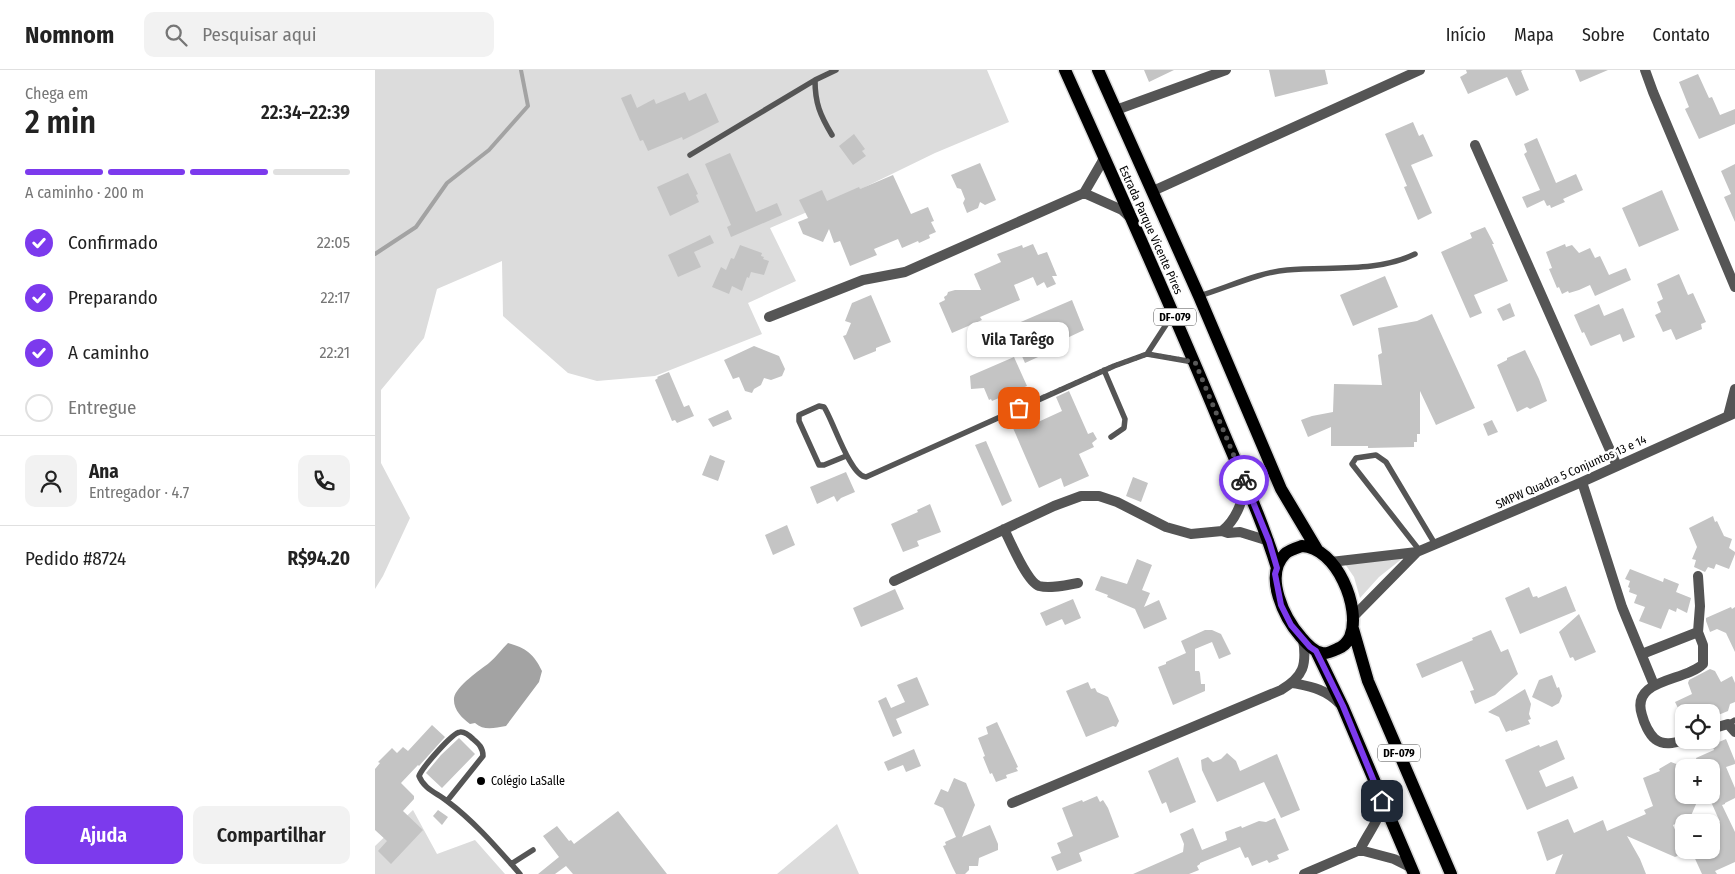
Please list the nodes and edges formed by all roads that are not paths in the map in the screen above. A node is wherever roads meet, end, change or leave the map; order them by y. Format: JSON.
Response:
{"nodes":[{"id":1,"x":836,"y":70,"type":"edge"},
{"id":2,"x":1065,"y":70,"type":"edge"},
{"id":3,"x":1098,"y":70,"type":"edge"},
{"id":4,"x":1226,"y":70,"type":"edge"},
{"id":5,"x":1420,"y":70,"type":"edge"},
{"id":6,"x":1645,"y":70,"type":"edge"},
{"id":7,"x":1390,"y":71,"type":"edge"},
{"id":8,"x":815,"y":80,"type":"junction"},
{"id":9,"x":1392,"y":82,"type":"junction"},
{"id":10,"x":1116,"y":110,"type":"junction"},
{"id":11,"x":832,"y":135,"type":"dead end"},
{"id":12,"x":1475,"y":146,"type":"dead end"},
{"id":13,"x":690,"y":155,"type":"dead end"},
{"id":14,"x":1104,"y":156,"type":"junction"},
{"id":15,"x":1153,"y":192,"type":"junction"},
{"id":16,"x":1084,"y":193,"type":"junction"},
{"id":17,"x":1131,"y":219,"type":"junction"},
{"id":18,"x":1415,"y":254,"type":"dead end"},
{"id":19,"x":1735,"y":287,"type":"edge"},
{"id":20,"x":1199,"y":296,"type":"junction"},
{"id":21,"x":1173,"y":313,"type":"junction"},
{"id":22,"x":769,"y":317,"type":"dead end"},
{"id":23,"x":1147,"y":354,"type":"junction"},
{"id":24,"x":1195,"y":362,"type":"junction"},
{"id":25,"x":1103,"y":370,"type":"junction"},
{"id":26,"x":1735,"y":389,"type":"edge"},
{"id":27,"x":1731,"y":415,"type":"edge"},
{"id":28,"x":1111,"y":436,"type":"dead end"},
{"id":29,"x":846,"y":456,"type":"junction"},
{"id":30,"x":1617,"y":466,"type":"junction"},
{"id":31,"x":1582,"y":482,"type":"junction"},
{"id":32,"x":1246,"y":486,"type":"junction"},
{"id":33,"x":1004,"y":529,"type":"junction"},
{"id":34,"x":1222,"y":532,"type":"junction"},
{"id":35,"x":1269,"y":541,"type":"junction"},
{"id":36,"x":1435,"y":544,"type":"junction"},
{"id":37,"x":1318,"y":551,"type":"junction"},
{"id":38,"x":1418,"y":551,"type":"junction"},
{"id":39,"x":1331,"y":562,"type":"junction"},
{"id":40,"x":1277,"y":568,"type":"junction"},
{"id":41,"x":1698,"y":576,"type":"dead end"},
{"id":42,"x":894,"y":581,"type":"dead end"},
{"id":43,"x":1078,"y":583,"type":"dead end"},
{"id":44,"x":1353,"y":623,"type":"junction"},
{"id":45,"x":1698,"y":632,"type":"junction"},
{"id":46,"x":1303,"y":639,"type":"junction"},
{"id":47,"x":1316,"y":651,"type":"junction"},
{"id":48,"x":1642,"y":654,"type":"junction"},
{"id":49,"x":1293,"y":683,"type":"junction"},
{"id":50,"x":1655,"y":685,"type":"junction"},
{"id":51,"x":1343,"y":706,"type":"junction"},
{"id":52,"x":1731,"y":722,"type":"edge"},
{"id":53,"x":1735,"y":732,"type":"edge"},
{"id":54,"x":1675,"y":742,"type":"edge"},
{"id":55,"x":447,"y":801,"type":"junction"},
{"id":56,"x":1382,"y":801,"type":"junction"},
{"id":57,"x":1012,"y":803,"type":"dead end"},
{"id":58,"x":533,"y":850,"type":"dead end"},
{"id":59,"x":1360,"y":850,"type":"junction"},
{"id":60,"x":511,"y":864,"type":"junction"},
{"id":61,"x":1412,"y":870,"type":"edge"},
{"id":62,"x":520,"y":874,"type":"edge"},
{"id":63,"x":1304,"y":874,"type":"edge"},
{"id":64,"x":1451,"y":874,"type":"edge"}],
"edges":[{"from":1,"to":8,"type":"lane"},
{"from":2,"to":14,"type":"main road","name":"Estrada Parque Vicente Pires","number":"DF-079"},
{"from":3,"to":10,"type":"main road","name":"Estrada Parque Vicente Pires","number":"DF-079"},
{"from":4,"to":10,"type":"street"},
{"from":5,"to":9,"type":"street"},
{"from":6,"to":19,"type":"street"},
{"from":7,"to":9,"type":"street"},
{"from":8,"to":11,"type":"lane"},
{"from":8,"to":13,"type":"lane"},
{"from":9,"to":15,"type":"street"},
{"from":10,"to":15,"type":"main road","name":"Estrada Parque Vicente Pires","number":"DF-079"},
{"from":12,"to":30,"type":"street"},
{"from":14,"to":16,"type":"street"},
{"from":14,"to":17,"type":"main road","name":"Estrada Parque Vicente Pires","number":"DF-079"},
{"from":15,"to":20,"type":"main road","name":"Estrada Parque Vicente Pires","number":"DF-079"},
{"from":16,"to":17,"type":"street"},
{"from":16,"to":22,"type":"street"},
{"from":17,"to":21,"type":"main road","name":"Estrada Parque Vicente Pires","number":"DF-079"},
{"from":18,"to":20,"type":"lane"},
{"from":20,"to":37,"type":"main road","name":"Estrada Parque Vicente Pires","number":"DF-079"},
{"from":21,"to":23,"type":"lane"},
{"from":21,"to":24,"type":"main road","name":"Estrada Parque Vicente Pires","number":"DF-079"},
{"from":23,"to":24,"type":"lane"},
{"from":23,"to":25,"type":"lane"},
{"from":24,"to":32,"type":"main road","name":"Estrada Parque Vicente Pires","number":"DF-079"},
{"from":25,"to":28,"type":"lane"},
{"from":25,"to":29,"type":"lane"},
{"from":26,"to":27,"type":"street"},
{"from":27,"to":30,"type":"street","name":"SMPW Quadra 5 Conjuntos 13 e 14"},
{"from":29,"to":29,"type":"lane"},
{"from":30,"to":31,"type":"street","name":"SMPW Quadra 5 Conjuntos 13 e 14"},
{"from":31,"to":36,"type":"street","name":"SMPW Quadra 5 Conjuntos 13 e 14"},
{"from":31,"to":48,"type":"street"},
{"from":32,"to":34,"type":"street"},
{"from":32,"to":35,"type":"main road","name":"Estrada Parque Vicente Pires","number":"DF-079"},
{"from":33,"to":34,"type":"street"},
{"from":33,"to":42,"type":"street"},
{"from":33,"to":43,"type":"street"},
{"from":34,"to":35,"type":"street"},
{"from":35,"to":40,"type":"main road","name":"Estrada Parque Vicente Pires","number":"DF-079"},
{"from":36,"to":38,"type":"street","name":"SMPW Quadra 5 Conjuntos 13 e 14"},
{"from":36,"to":38,"type":"lane"},
{"from":37,"to":39,"type":"main road","number":"DF-079"},
{"from":37,"to":40,"type":"main road"},
{"from":38,"to":39,"type":"street","name":"SMPW Quadra 5 Conjuntos 13 e 14"},
{"from":38,"to":44,"type":"street","name":"SMPW Quadra 5 Conjuntos 13 e 14"},
{"from":39,"to":44,"type":"main road","number":"DF-079"},
{"from":40,"to":46,"type":"main road","number":"DF-079"},
{"from":41,"to":45,"type":"street"},
{"from":44,"to":47,"type":"main road"},
{"from":44,"to":64,"type":"main road","number":"DF-079"},
{"from":45,"to":48,"type":"street"},
{"from":45,"to":50,"type":"street"},
{"from":46,"to":47,"type":"main road","number":"DF-079"},
{"from":46,"to":49,"type":"street"},
{"from":47,"to":51,"type":"main road","number":"DF-079"},
{"from":48,"to":50,"type":"street"},
{"from":49,"to":51,"type":"street"},
{"from":49,"to":57,"type":"street"},
{"from":50,"to":54,"type":"street"},
{"from":51,"to":56,"type":"main road","number":"DF-079"},
{"from":52,"to":53,"type":"street"},
{"from":55,"to":55,"type":"lane"},
{"from":55,"to":60,"type":"lane"},
{"from":56,"to":59,"type":"street"},
{"from":56,"to":61,"type":"main road","number":"DF-079"},
{"from":58,"to":60,"type":"lane"},
{"from":59,"to":61,"type":"street"},
{"from":59,"to":63,"type":"street"},
{"from":60,"to":62,"type":"lane"}]}
